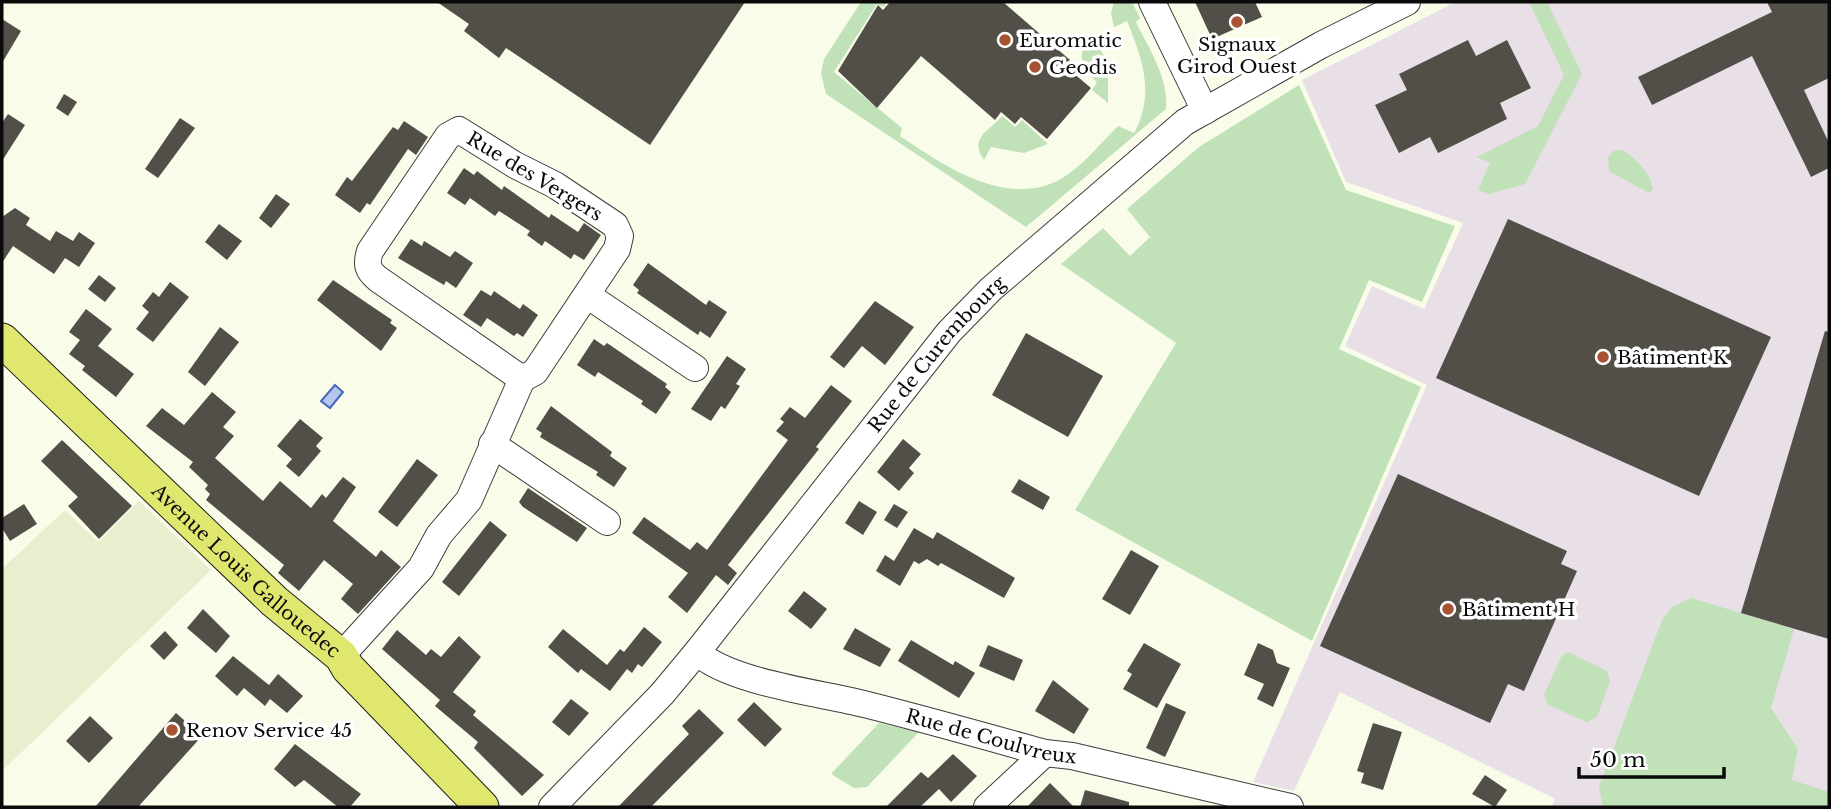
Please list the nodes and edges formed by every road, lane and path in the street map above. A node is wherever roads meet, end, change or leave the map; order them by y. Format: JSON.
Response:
{"nodes":[{"id":1,"x":1152,"y":2,"type":"edge"},
{"id":2,"x":1407,"y":2,"type":"edge"},
{"id":3,"x":1205,"y":111,"type":"junction"},
{"id":4,"x":587,"y":295,"type":"junction"},
{"id":5,"x":2,"y":340,"type":"edge"},
{"id":6,"x":695,"y":368,"type":"dead end"},
{"id":7,"x":522,"y":379,"type":"junction"},
{"id":8,"x":492,"y":444,"type":"junction"},
{"id":9,"x":607,"y":522,"type":"dead end"},
{"id":10,"x":698,"y":652,"type":"junction"},
{"id":11,"x":341,"y":656,"type":"junction"},
{"id":12,"x":1045,"y":753,"type":"junction"},
{"id":13,"x":482,"y":807,"type":"edge"},
{"id":14,"x":552,"y":807,"type":"edge"},
{"id":15,"x":987,"y":807,"type":"edge"},
{"id":16,"x":1290,"y":807,"type":"edge"}],
"edges":[{"from":1,"to":3,"type":"street"},
{"from":2,"to":3,"type":"street","name":"Rue de Curembourg"},
{"from":3,"to":10,"type":"street","name":"Rue de Curembourg"},
{"from":4,"to":6,"type":"street"},
{"from":4,"to":7,"type":"street","name":"Rue des Vergers"},
{"from":4,"to":7,"type":"street","name":"Rue des Vergers"},
{"from":5,"to":11,"type":"main road","name":"Avenue Louis Gallouedec"},
{"from":7,"to":8,"type":"street","name":"Rue des Vergers"},
{"from":8,"to":9,"type":"street"},
{"from":8,"to":11,"type":"street","name":"Rue des Vergers"},
{"from":10,"to":12,"type":"street","name":"Rue de Coulvreux"},
{"from":10,"to":14,"type":"street","name":"Rue de Curembourg"},
{"from":11,"to":13,"type":"main road","name":"Avenue Louis Gallouedec"},
{"from":12,"to":15,"type":"street"},
{"from":12,"to":16,"type":"street","name":"Rue de Coulvreux"}]}
